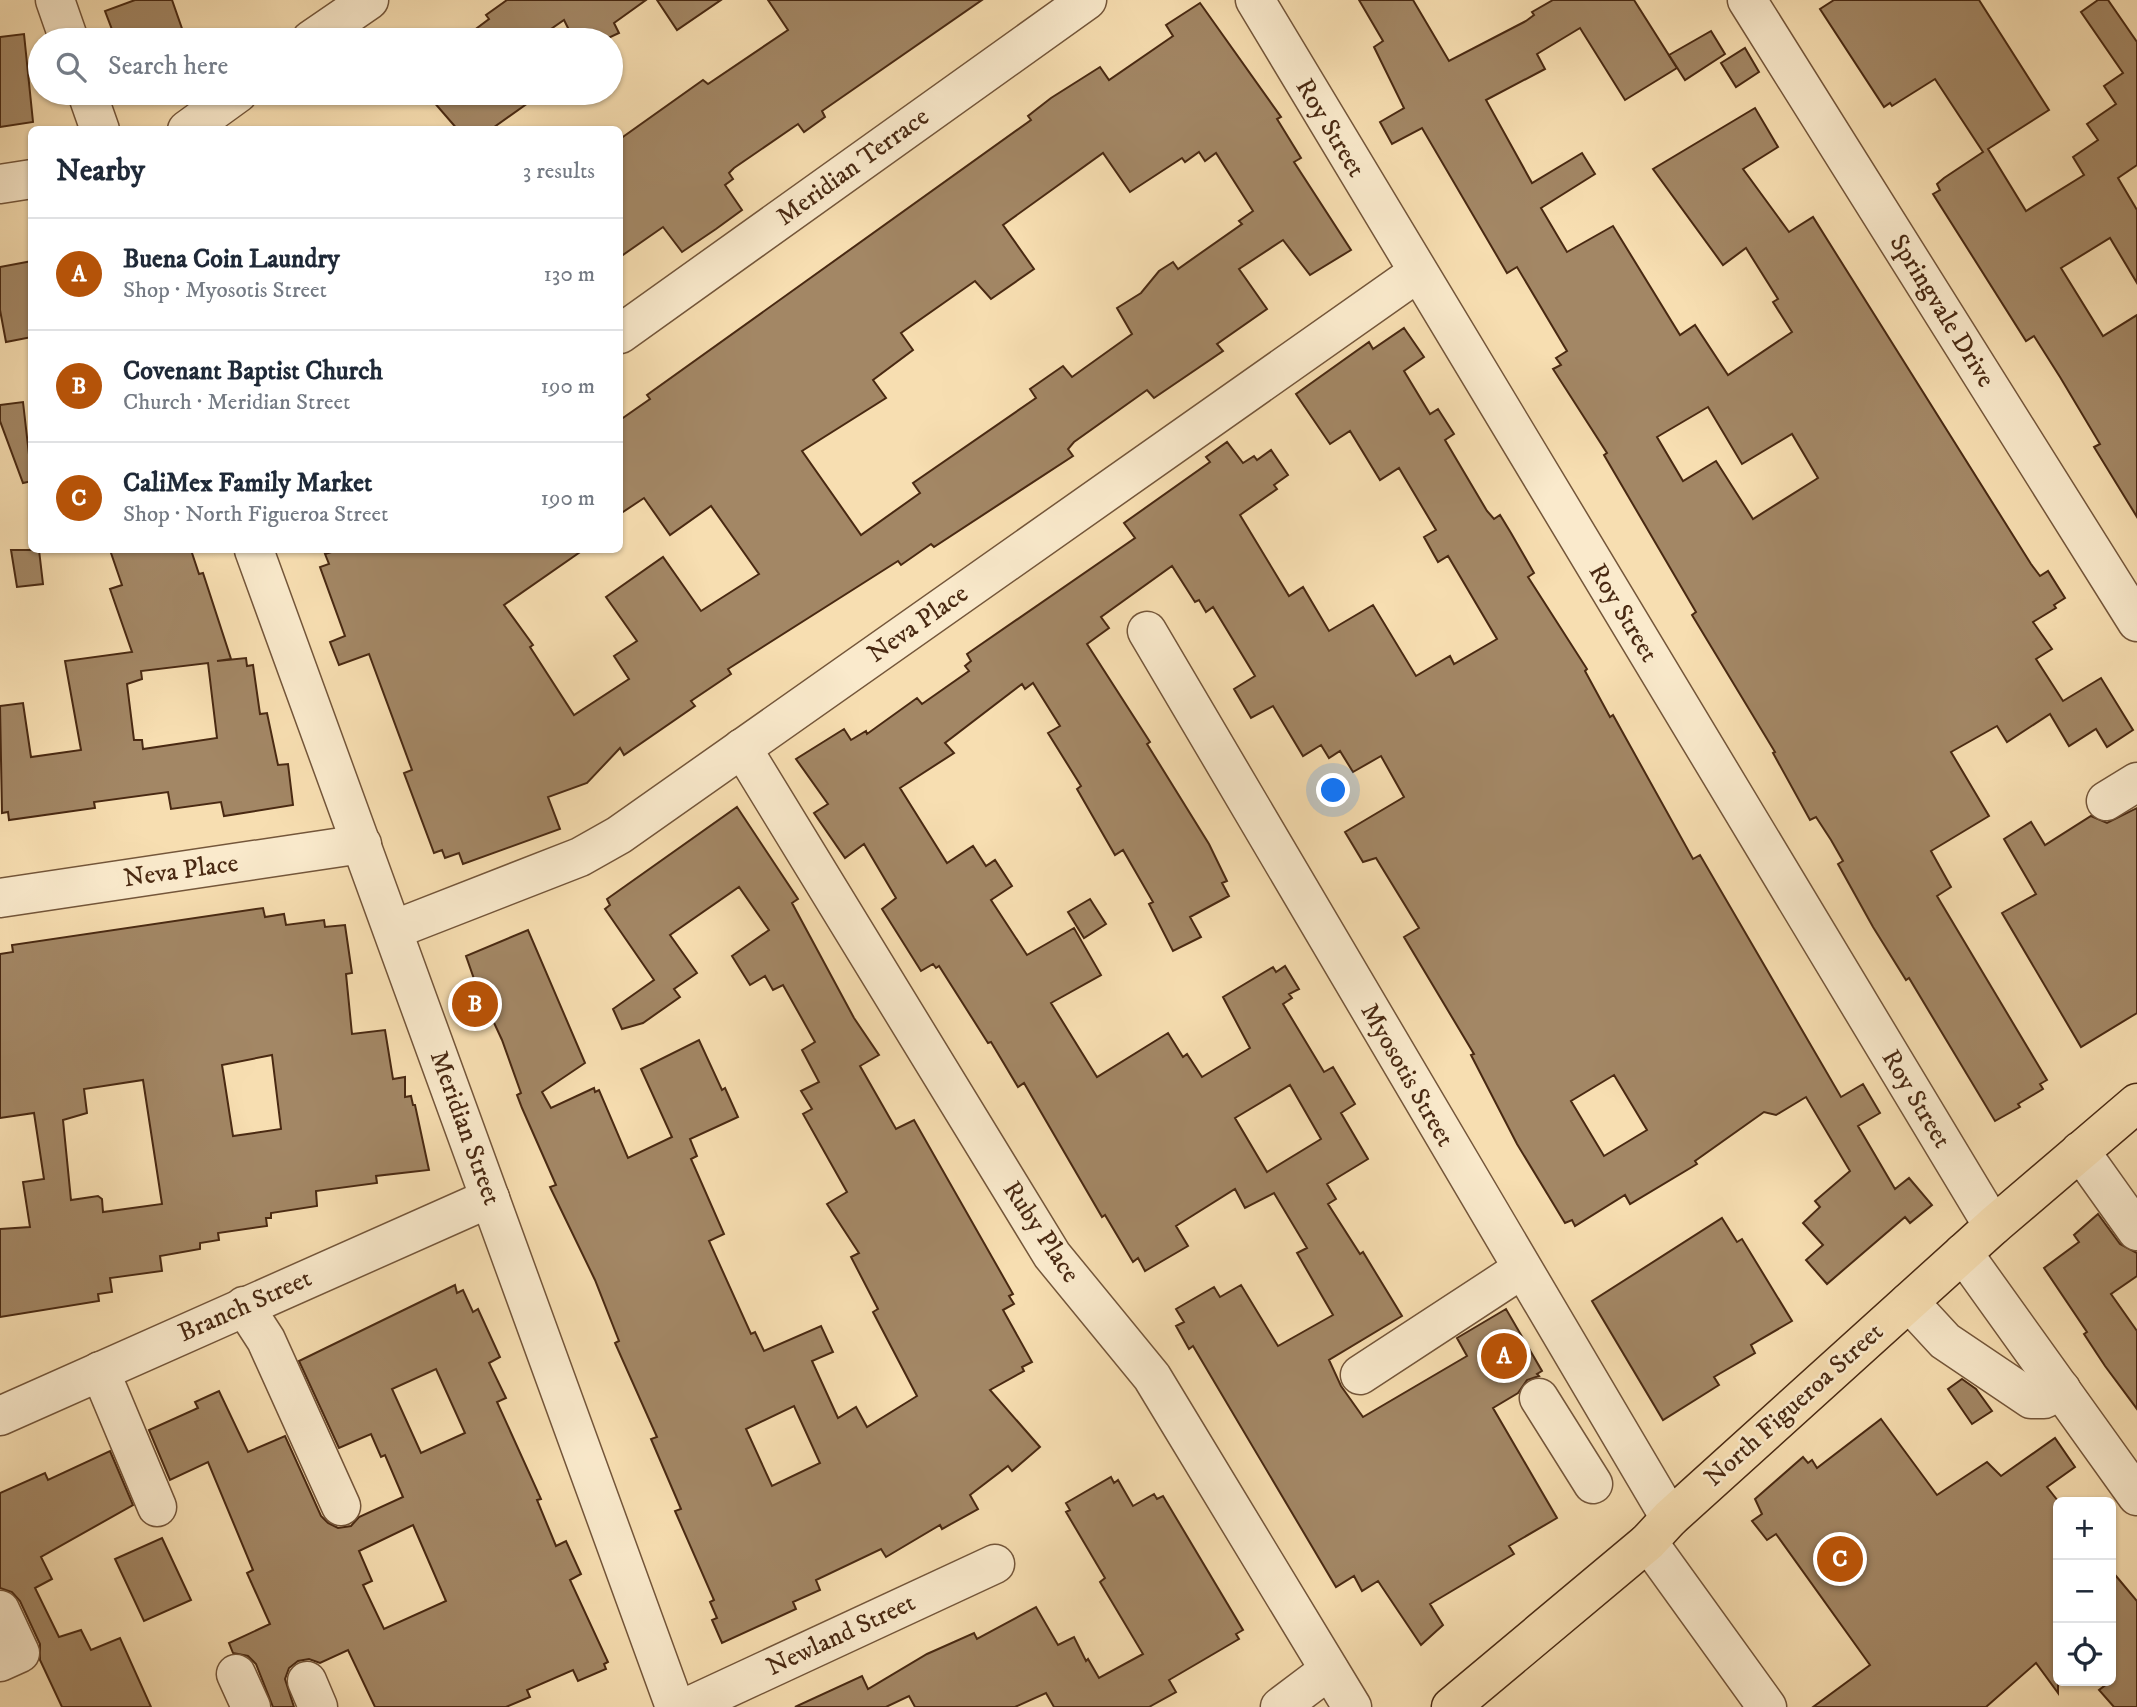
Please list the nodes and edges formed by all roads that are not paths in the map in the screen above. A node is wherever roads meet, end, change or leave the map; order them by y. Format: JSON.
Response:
{"nodes":[{"id":1,"x":55,"y":0,"type":"edge"},
{"id":2,"x":1087,"y":0,"type":"edge"},
{"id":3,"x":1255,"y":0,"type":"edge"},
{"id":4,"x":1747,"y":0,"type":"edge"},
{"id":5,"x":65,"y":28,"type":"edge"},
{"id":6,"x":91,"y":105,"type":"edge"},
{"id":7,"x":221,"y":105,"type":"edge"},
{"id":8,"x":99,"y":126,"type":"edge"},
{"id":9,"x":193,"y":126,"type":"edge"},
{"id":10,"x":28,"y":179,"type":"edge"},
{"id":11,"x":0,"y":184,"type":"edge"},
{"id":12,"x":1417,"y":273,"type":"junction"},
{"id":13,"x":623,"y":332,"type":"edge"},
{"id":14,"x":255,"y":553,"type":"edge"},
{"id":15,"x":2137,"y":622,"type":"edge"},
{"id":16,"x":1147,"y":631,"type":"dead end"},
{"id":17,"x":742,"y":748,"type":"junction"},
{"id":18,"x":362,"y":844,"type":"junction"},
{"id":19,"x":0,"y":898,"type":"edge"},
{"id":20,"x":393,"y":930,"type":"junction"},
{"id":21,"x":2137,"y":1103,"type":"edge"},
{"id":22,"x":2080,"y":1152,"type":"junction"},
{"id":23,"x":490,"y":1198,"type":"junction"},
{"id":24,"x":1993,"y":1226,"type":"junction"},
{"id":25,"x":2137,"y":1231,"type":"edge"},
{"id":26,"x":1963,"y":1253,"type":"junction"},
{"id":27,"x":1522,"y":1269,"type":"junction"},
{"id":28,"x":1909,"y":1302,"type":"junction"},
{"id":29,"x":244,"y":1306,"type":"junction"},
{"id":30,"x":100,"y":1371,"type":"junction"},
{"id":31,"x":1360,"y":1376,"type":"dead end"},
{"id":32,"x":2060,"y":1389,"type":"junction"},
{"id":33,"x":1599,"y":1400,"type":"junction"},
{"id":34,"x":0,"y":1416,"type":"edge"},
{"id":35,"x":1593,"y":1484,"type":"dead end"},
{"id":36,"x":2137,"y":1496,"type":"edge"},
{"id":37,"x":341,"y":1506,"type":"dead end"},
{"id":38,"x":158,"y":1507,"type":"dead end"},
{"id":39,"x":1659,"y":1530,"type":"junction"},
{"id":40,"x":995,"y":1564,"type":"dead end"},
{"id":41,"x":0,"y":1610,"type":"edge"},
{"id":42,"x":0,"y":1662,"type":"edge"},
{"id":43,"x":1329,"y":1670,"type":"junction"},
{"id":44,"x":675,"y":1707,"type":"edge"},
{"id":45,"x":687,"y":1707,"type":"edge"},
{"id":46,"x":1280,"y":1707,"type":"edge"},
{"id":47,"x":1352,"y":1707,"type":"edge"},
{"id":48,"x":1451,"y":1707,"type":"edge"},
{"id":49,"x":1767,"y":1707,"type":"edge"}],
"edges":[{"from":1,"to":5,"type":"street"},
{"from":2,"to":13,"type":"street","name":"Meridian Terrace"},
{"from":3,"to":12,"type":"street","name":"Roy Street"},
{"from":4,"to":15,"type":"street","name":"Springvale Drive"},
{"from":6,"to":8,"type":"street"},
{"from":7,"to":9,"type":"street"},
{"from":10,"to":11,"type":"street"},
{"from":12,"to":17,"type":"street","name":"Neva Place"},
{"from":12,"to":24,"type":"street","name":"Roy Street"},
{"from":14,"to":18,"type":"street","name":"Meridian Street"},
{"from":16,"to":27,"type":"street","name":"Myosotis Street"},
{"from":17,"to":20,"type":"street","name":"Neva Place"},
{"from":17,"to":43,"type":"street","name":"Ruby Place"},
{"from":18,"to":19,"type":"street","name":"Neva Place"},
{"from":18,"to":20,"type":"street","name":"Meridian Street"},
{"from":20,"to":23,"type":"street","name":"Meridian Street"},
{"from":21,"to":22,"type":"main road","name":"North Figueroa Street"},
{"from":22,"to":24,"type":"main road","name":"North Figueroa Street"},
{"from":22,"to":25,"type":"street"},
{"from":23,"to":29,"type":"street","name":"Branch Street"},
{"from":23,"to":44,"type":"street","name":"Meridian Street"},
{"from":24,"to":26,"type":"main road","name":"North Figueroa Street"},
{"from":26,"to":28,"type":"main road","name":"North Figueroa Street"},
{"from":26,"to":32,"type":"street"},
{"from":27,"to":31,"type":"street"},
{"from":27,"to":33,"type":"street","name":"Myosotis Street"},
{"from":28,"to":32,"type":"street"},
{"from":28,"to":39,"type":"main road","name":"North Figueroa Street"},
{"from":29,"to":30,"type":"street","name":"Branch Street"},
{"from":29,"to":37,"type":"street"},
{"from":30,"to":34,"type":"street","name":"Branch Street"},
{"from":30,"to":38,"type":"street"},
{"from":32,"to":36,"type":"street"},
{"from":33,"to":35,"type":"street"},
{"from":33,"to":39,"type":"street","name":"Myosotis Street"},
{"from":39,"to":48,"type":"main road","name":"North Figueroa Street"},
{"from":39,"to":49,"type":"street","name":"Myosotis Street"},
{"from":40,"to":45,"type":"street","name":"Newland Street"},
{"from":41,"to":42,"type":"street"},
{"from":43,"to":46,"type":"street"},
{"from":43,"to":47,"type":"street","name":"Ruby Place"}]}
